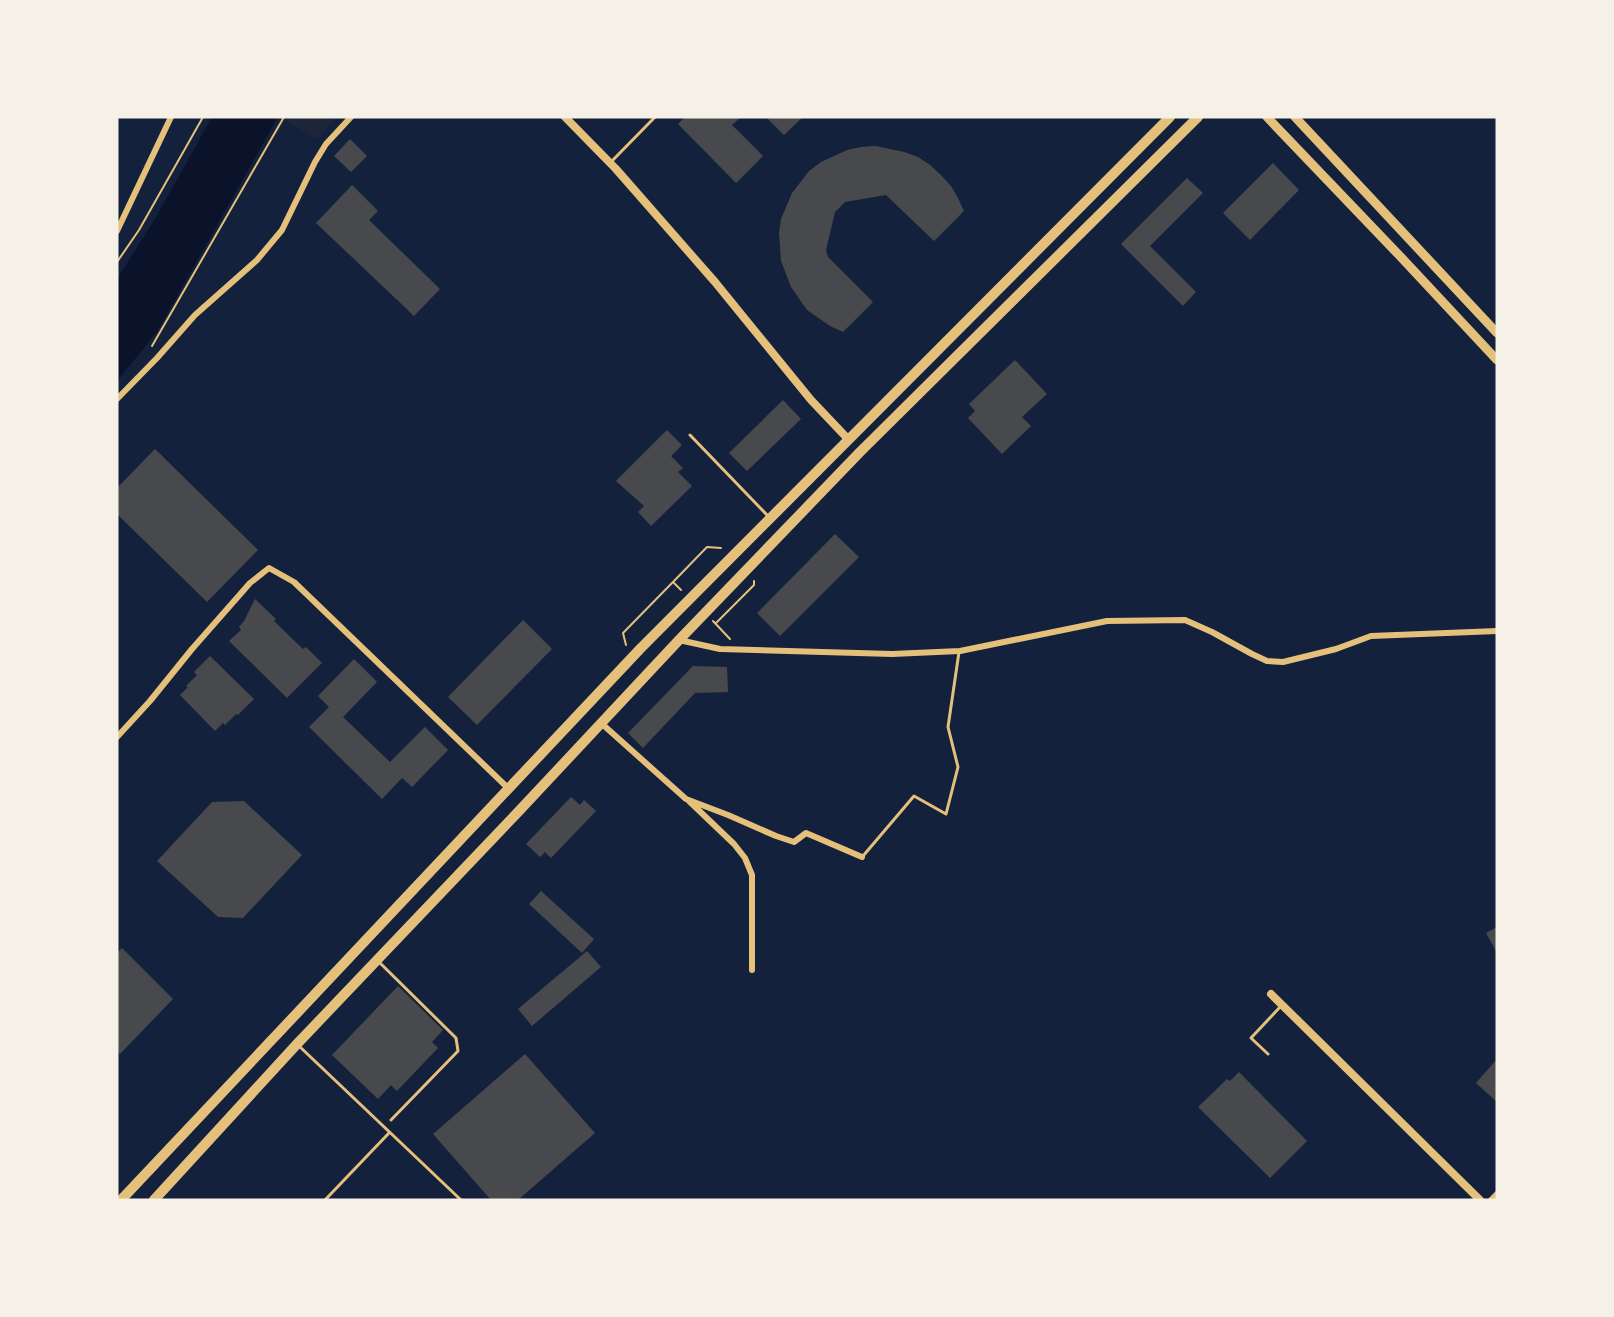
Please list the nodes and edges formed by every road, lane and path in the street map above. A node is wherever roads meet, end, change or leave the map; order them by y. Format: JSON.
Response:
{"nodes":[{"id":1,"x":171,"y":117,"type":"edge"},
{"id":2,"x":203,"y":117,"type":"edge"},
{"id":3,"x":284,"y":117,"type":"edge"},
{"id":4,"x":351,"y":117,"type":"edge"},
{"id":5,"x":565,"y":117,"type":"edge"},
{"id":6,"x":655,"y":117,"type":"edge"},
{"id":7,"x":1170,"y":117,"type":"edge"},
{"id":8,"x":1198,"y":117,"type":"edge"},
{"id":9,"x":1267,"y":117,"type":"edge"},
{"id":10,"x":1295,"y":117,"type":"edge"},
{"id":11,"x":611,"y":162,"type":"junction"},
{"id":12,"x":117,"y":231,"type":"edge"},
{"id":13,"x":117,"y":262,"type":"edge"},
{"id":14,"x":1497,"y":333,"type":"edge"},
{"id":15,"x":150,"y":350,"type":"dead end"},
{"id":16,"x":1497,"y":360,"type":"edge"},
{"id":17,"x":117,"y":399,"type":"edge"},
{"id":18,"x":690,"y":435,"type":"dead end"},
{"id":19,"x":848,"y":439,"type":"junction"},
{"id":20,"x":770,"y":518,"type":"junction"},
{"id":21,"x":707,"y":547,"type":"dead end"},
{"id":22,"x":673,"y":582,"type":"dead end"},
{"id":23,"x":754,"y":585,"type":"dead end"},
{"id":24,"x":716,"y":624,"type":"dead end"},
{"id":25,"x":1497,"y":631,"type":"edge"},
{"id":26,"x":679,"y":640,"type":"junction"},
{"id":27,"x":960,"y":651,"type":"junction"},
{"id":28,"x":601,"y":723,"type":"junction"},
{"id":29,"x":117,"y":737,"type":"edge"},
{"id":30,"x":509,"y":789,"type":"junction"},
{"id":31,"x":686,"y":799,"type":"junction"},
{"id":32,"x":862,"y":857,"type":"joint"},
{"id":33,"x":377,"y":960,"type":"junction"},
{"id":34,"x":752,"y":970,"type":"dead end"},
{"id":35,"x":1271,"y":994,"type":"dead end"},
{"id":36,"x":1282,"y":1005,"type":"junction"},
{"id":37,"x":297,"y":1044,"type":"junction"},
{"id":38,"x":1268,"y":1054,"type":"dead end"},
{"id":39,"x":391,"y":1120,"type":"dead end"},
{"id":40,"x":389,"y":1133,"type":"junction"},
{"id":41,"x":1497,"y":1194,"type":"edge"},
{"id":42,"x":121,"y":1200,"type":"edge"},
{"id":43,"x":154,"y":1200,"type":"edge"},
{"id":44,"x":325,"y":1200,"type":"edge"},
{"id":45,"x":461,"y":1200,"type":"edge"},
{"id":46,"x":1480,"y":1200,"type":"edge"},
{"id":47,"x":1491,"y":1200,"type":"edge"}],
"edges":[{"from":1,"to":12,"type":"street"},
{"from":2,"to":13,"type":"path"},
{"from":3,"to":15,"type":"path"},
{"from":4,"to":17,"type":"street"},
{"from":5,"to":11,"type":"street"},
{"from":6,"to":11,"type":"lane"},
{"from":7,"to":19,"type":"main road"},
{"from":8,"to":26,"type":"main road"},
{"from":9,"to":16,"type":"main road"},
{"from":10,"to":14,"type":"main road"},
{"from":11,"to":19,"type":"street"},
{"from":18,"to":20,"type":"lane"},
{"from":19,"to":20,"type":"main road"},
{"from":20,"to":30,"type":"main road"},
{"from":21,"to":22,"type":"path"},
{"from":23,"to":24,"type":"path"},
{"from":25,"to":27,"type":"street"},
{"from":26,"to":27,"type":"street"},
{"from":26,"to":28,"type":"main road"},
{"from":27,"to":32,"type":"lane"},
{"from":28,"to":31,"type":"street"},
{"from":28,"to":33,"type":"main road"},
{"from":29,"to":30,"type":"street"},
{"from":30,"to":42,"type":"main road"},
{"from":31,"to":32,"type":"street"},
{"from":31,"to":34,"type":"street"},
{"from":33,"to":37,"type":"main road"},
{"from":33,"to":39,"type":"lane"},
{"from":35,"to":36,"type":"street"},
{"from":36,"to":38,"type":"lane"},
{"from":36,"to":46,"type":"street"},
{"from":37,"to":40,"type":"lane"},
{"from":37,"to":43,"type":"main road"},
{"from":40,"to":44,"type":"lane"},
{"from":40,"to":45,"type":"lane"},
{"from":41,"to":47,"type":"street"}]}
